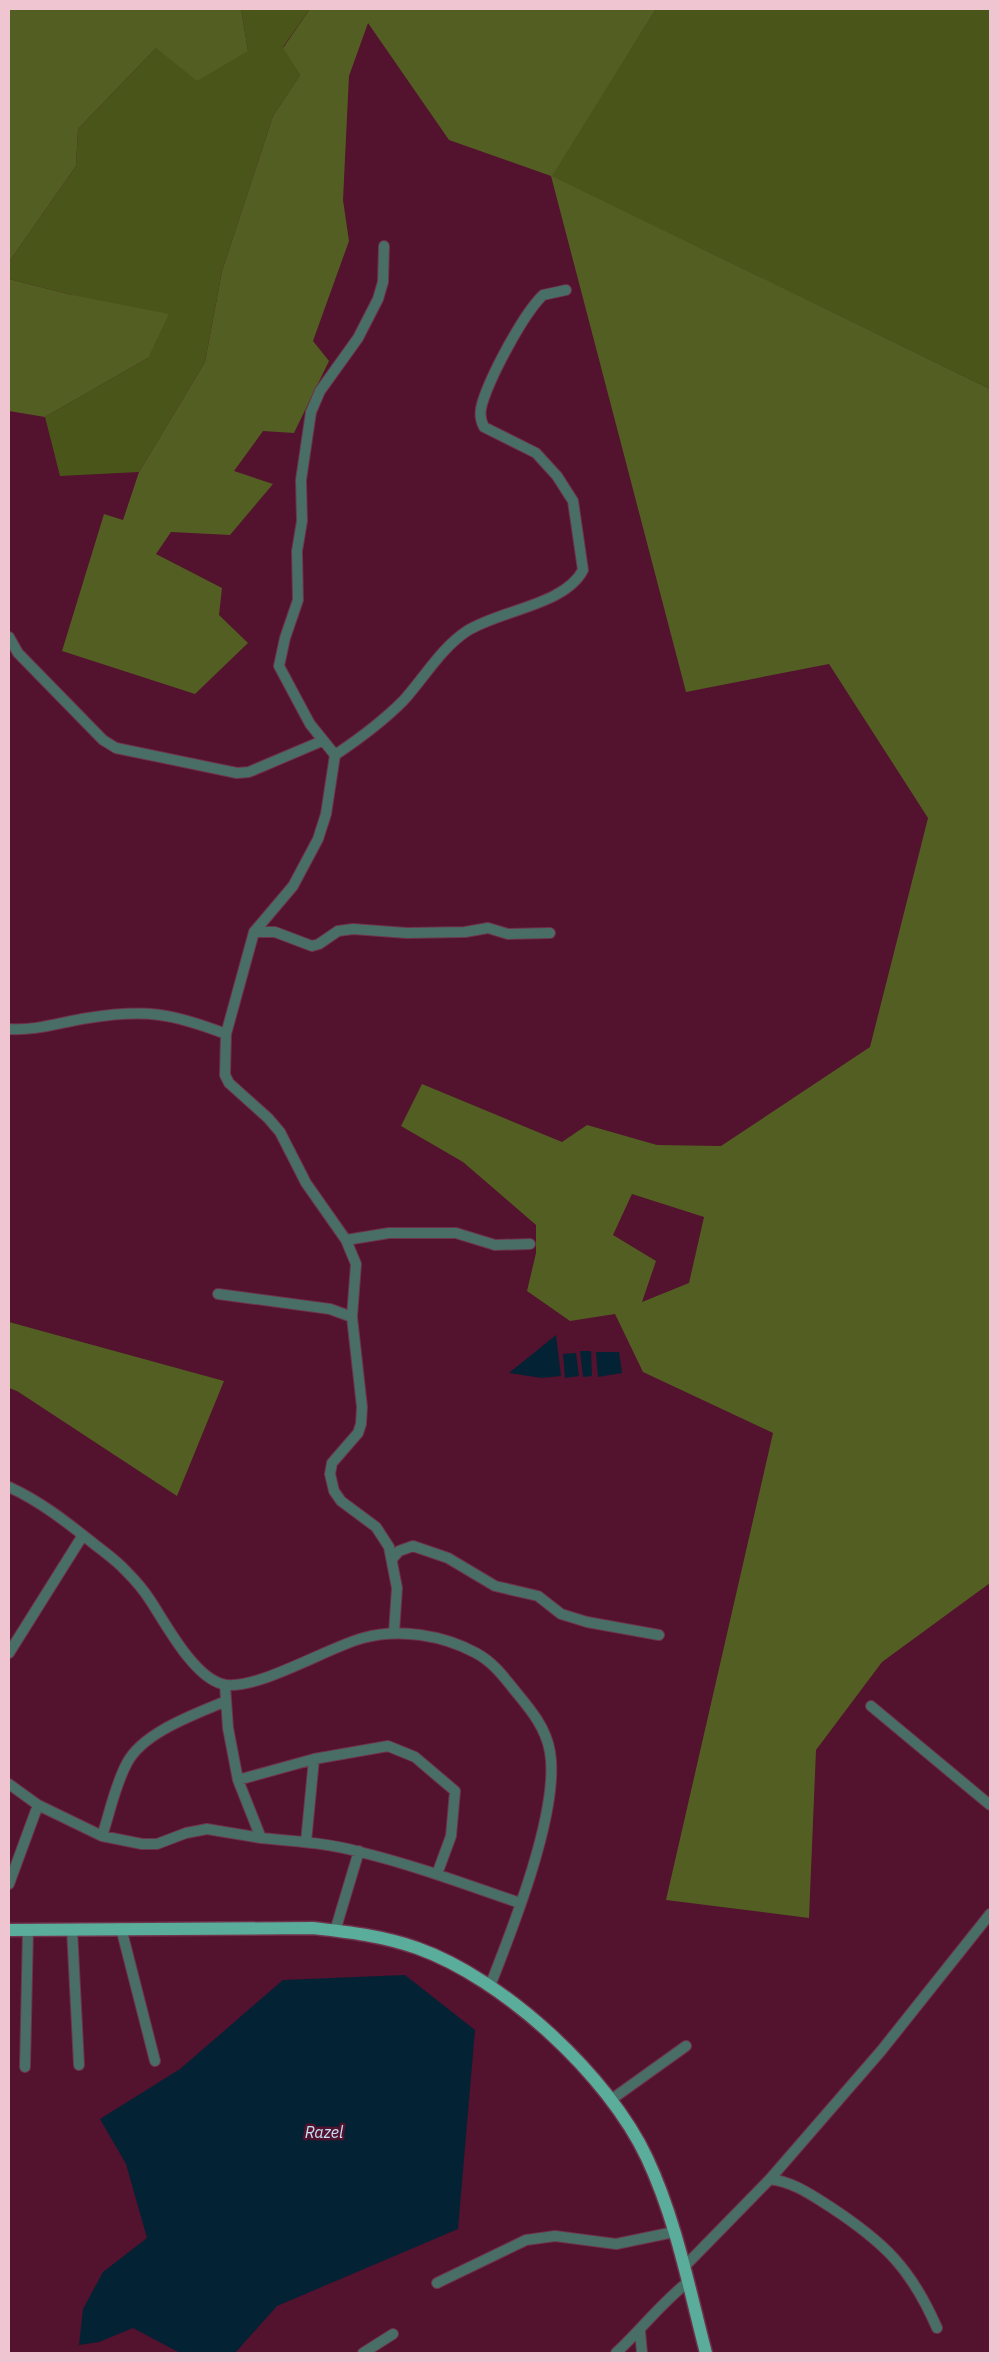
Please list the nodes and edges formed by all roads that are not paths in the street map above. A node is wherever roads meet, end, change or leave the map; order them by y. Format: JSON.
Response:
{"nodes":[{"id":1,"x":384,"y":246,"type":"dead end"},
{"id":2,"x":566,"y":290,"type":"dead end"},
{"id":3,"x":9,"y":637,"type":"edge"},
{"id":4,"x":322,"y":741,"type":"junction"},
{"id":5,"x":335,"y":756,"type":"junction"},
{"id":6,"x":254,"y":932,"type":"junction"},
{"id":7,"x":550,"y":933,"type":"dead end"},
{"id":8,"x":9,"y":1029,"type":"edge"},
{"id":9,"x":226,"y":1034,"type":"junction"},
{"id":10,"x":346,"y":1240,"type":"junction"},
{"id":11,"x":530,"y":1244,"type":"dead end"},
{"id":12,"x":218,"y":1294,"type":"dead end"},
{"id":13,"x":352,"y":1317,"type":"junction"},
{"id":14,"x":9,"y":1487,"type":"edge"},
{"id":15,"x":83,"y":1535,"type":"junction"},
{"id":16,"x":393,"y":1558,"type":"junction"},
{"id":17,"x":394,"y":1633,"type":"junction"},
{"id":18,"x":659,"y":1635,"type":"dead end"},
{"id":19,"x":9,"y":1653,"type":"edge"},
{"id":20,"x":224,"y":1685,"type":"junction"},
{"id":21,"x":226,"y":1701,"type":"junction"},
{"id":22,"x":871,"y":1706,"type":"dead end"},
{"id":23,"x":314,"y":1760,"type":"junction"},
{"id":24,"x":238,"y":1780,"type":"junction"},
{"id":25,"x":9,"y":1784,"type":"edge"},
{"id":26,"x":38,"y":1805,"type":"junction"},
{"id":27,"x":990,"y":1805,"type":"edge"},
{"id":28,"x":102,"y":1836,"type":"junction"},
{"id":29,"x":261,"y":1838,"type":"junction"},
{"id":30,"x":306,"y":1842,"type":"junction"},
{"id":31,"x":359,"y":1851,"type":"junction"},
{"id":32,"x":437,"y":1874,"type":"junction"},
{"id":33,"x":9,"y":1884,"type":"edge"},
{"id":34,"x":520,"y":1903,"type":"junction"},
{"id":35,"x":990,"y":1914,"type":"edge"},
{"id":36,"x":72,"y":1928,"type":"junction"},
{"id":37,"x":121,"y":1928,"type":"junction"},
{"id":38,"x":9,"y":1930,"type":"edge"},
{"id":39,"x":28,"y":1930,"type":"junction"},
{"id":40,"x":335,"y":1930,"type":"junction"},
{"id":41,"x":490,"y":1986,"type":"junction"},
{"id":42,"x":686,"y":2046,"type":"dead end"},
{"id":43,"x":155,"y":2061,"type":"dead end"},
{"id":44,"x":79,"y":2065,"type":"dead end"},
{"id":45,"x":25,"y":2067,"type":"dead end"},
{"id":46,"x":612,"y":2099,"type":"junction"},
{"id":47,"x":770,"y":2180,"type":"junction"},
{"id":48,"x":674,"y":2232,"type":"junction"},
{"id":49,"x":685,"y":2266,"type":"junction"},
{"id":50,"x":688,"y":2282,"type":"junction"},
{"id":51,"x":437,"y":2283,"type":"dead end"},
{"id":52,"x":937,"y":2328,"type":"dead end"},
{"id":53,"x":640,"y":2331,"type":"junction"},
{"id":54,"x":393,"y":2334,"type":"dead end"},
{"id":55,"x":363,"y":2353,"type":"edge"},
{"id":56,"x":616,"y":2353,"type":"edge"},
{"id":57,"x":642,"y":2353,"type":"edge"},
{"id":58,"x":706,"y":2353,"type":"edge"}],
"edges":[{"from":1,"to":4,"type":"street"},
{"from":2,"to":5,"type":"street"},
{"from":3,"to":4,"type":"street"},
{"from":4,"to":5,"type":"street"},
{"from":5,"to":6,"type":"street"},
{"from":6,"to":7,"type":"street"},
{"from":6,"to":9,"type":"street"},
{"from":8,"to":9,"type":"street"},
{"from":9,"to":10,"type":"street"},
{"from":10,"to":11,"type":"street"},
{"from":10,"to":13,"type":"street"},
{"from":12,"to":13,"type":"street"},
{"from":13,"to":16,"type":"street"},
{"from":14,"to":15,"type":"street"},
{"from":15,"to":19,"type":"street"},
{"from":15,"to":20,"type":"street"},
{"from":16,"to":17,"type":"street"},
{"from":16,"to":18,"type":"street"},
{"from":17,"to":20,"type":"street"},
{"from":17,"to":34,"type":"street"},
{"from":20,"to":21,"type":"street"},
{"from":21,"to":24,"type":"street"},
{"from":21,"to":28,"type":"street"},
{"from":22,"to":27,"type":"street"},
{"from":23,"to":24,"type":"street"},
{"from":23,"to":30,"type":"street"},
{"from":23,"to":32,"type":"street"},
{"from":24,"to":29,"type":"street"},
{"from":25,"to":26,"type":"street"},
{"from":26,"to":28,"type":"street"},
{"from":26,"to":33,"type":"street"},
{"from":28,"to":29,"type":"street"},
{"from":29,"to":30,"type":"street"},
{"from":30,"to":31,"type":"street"},
{"from":31,"to":32,"type":"street"},
{"from":31,"to":40,"type":"street"},
{"from":32,"to":34,"type":"street"},
{"from":34,"to":41,"type":"street"},
{"from":35,"to":47,"type":"street"},
{"from":36,"to":37,"type":"main road"},
{"from":36,"to":39,"type":"main road"},
{"from":36,"to":44,"type":"street"},
{"from":37,"to":40,"type":"main road"},
{"from":37,"to":43,"type":"street"},
{"from":38,"to":39,"type":"main road"},
{"from":39,"to":45,"type":"street"},
{"from":40,"to":41,"type":"main road"},
{"from":41,"to":46,"type":"main road"},
{"from":42,"to":46,"type":"street"},
{"from":46,"to":48,"type":"main road"},
{"from":47,"to":49,"type":"street"},
{"from":47,"to":52,"type":"street"},
{"from":48,"to":49,"type":"main road"},
{"from":48,"to":51,"type":"street"},
{"from":49,"to":50,"type":"main road"},
{"from":50,"to":53,"type":"street"},
{"from":50,"to":58,"type":"main road"},
{"from":53,"to":56,"type":"street"},
{"from":53,"to":57,"type":"street"},
{"from":54,"to":55,"type":"street"}]}
